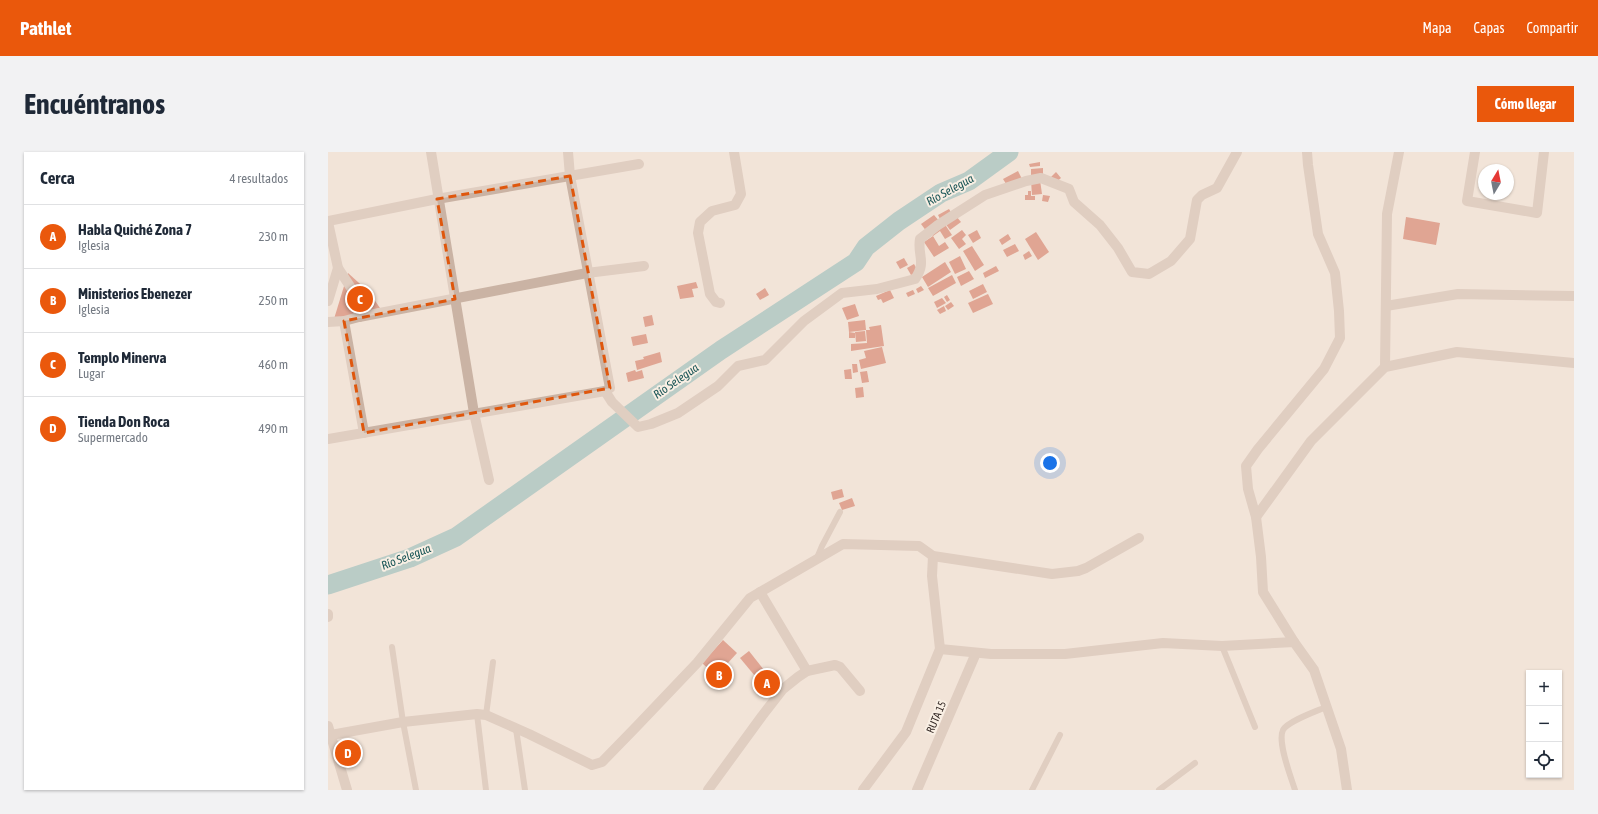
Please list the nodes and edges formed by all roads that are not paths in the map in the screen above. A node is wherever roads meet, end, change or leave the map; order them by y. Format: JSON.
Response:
{"nodes":[{"id":1,"x":430,"y":152,"type":"edge"},
{"id":2,"x":568,"y":152,"type":"edge"},
{"id":3,"x":734,"y":152,"type":"edge"},
{"id":4,"x":1237,"y":152,"type":"edge"},
{"id":5,"x":1307,"y":152,"type":"edge"},
{"id":6,"x":1399,"y":152,"type":"edge"},
{"id":7,"x":1476,"y":152,"type":"edge"},
{"id":8,"x":1544,"y":152,"type":"edge"},
{"id":9,"x":639,"y":164,"type":"dead end"},
{"id":10,"x":570,"y":176,"type":"junction"},
{"id":11,"x":437,"y":199,"type":"junction"},
{"id":12,"x":328,"y":222,"type":"edge"},
{"id":13,"x":644,"y":266,"type":"dead end"},
{"id":14,"x":338,"y":268,"type":"junction"},
{"id":15,"x":588,"y":273,"type":"junction"},
{"id":16,"x":1574,"y":296,"type":"edge"},
{"id":17,"x":455,"y":299,"type":"junction"},
{"id":18,"x":328,"y":301,"type":"edge"},
{"id":19,"x":720,"y":303,"type":"dead end"},
{"id":20,"x":1386,"y":306,"type":"junction"},
{"id":21,"x":359,"y":317,"type":"junction"},
{"id":22,"x":344,"y":321,"type":"junction"},
{"id":23,"x":328,"y":322,"type":"edge"},
{"id":24,"x":1574,"y":363,"type":"edge"},
{"id":25,"x":1385,"y":367,"type":"junction"},
{"id":26,"x":605,"y":391,"type":"junction"},
{"id":27,"x":474,"y":413,"type":"junction"},
{"id":28,"x":364,"y":433,"type":"junction"},
{"id":29,"x":328,"y":439,"type":"edge"},
{"id":30,"x":489,"y":480,"type":"dead end"},
{"id":31,"x":840,"y":512,"type":"dead end"},
{"id":32,"x":1256,"y":517,"type":"junction"},
{"id":33,"x":1139,"y":538,"type":"dead end"},
{"id":34,"x":933,"y":556,"type":"junction"},
{"id":35,"x":817,"y":558,"type":"junction"},
{"id":36,"x":760,"y":592,"type":"junction"},
{"id":37,"x":328,"y":614,"type":"edge"},
{"id":38,"x":328,"y":617,"type":"edge"},
{"id":39,"x":1294,"y":642,"type":"junction"},
{"id":40,"x":1222,"y":646,"type":"junction"},
{"id":41,"x":392,"y":647,"type":"dead end"},
{"id":42,"x":940,"y":649,"type":"junction"},
{"id":43,"x":976,"y":653,"type":"junction"},
{"id":44,"x":494,"y":662,"type":"dead end"},
{"id":45,"x":807,"y":671,"type":"junction"},
{"id":46,"x":860,"y":691,"type":"dead end"},
{"id":47,"x":1326,"y":707,"type":"junction"},
{"id":48,"x":481,"y":715,"type":"junction"},
{"id":49,"x":403,"y":722,"type":"junction"},
{"id":50,"x":1255,"y":727,"type":"dead end"},
{"id":51,"x":516,"y":729,"type":"junction"},
{"id":52,"x":330,"y":730,"type":"edge"},
{"id":53,"x":1060,"y":735,"type":"dead end"},
{"id":54,"x":1195,"y":763,"type":"dead end"},
{"id":55,"x":347,"y":790,"type":"edge"},
{"id":56,"x":416,"y":790,"type":"edge"},
{"id":57,"x":486,"y":790,"type":"edge"},
{"id":58,"x":525,"y":790,"type":"edge"},
{"id":59,"x":708,"y":790,"type":"edge"},
{"id":60,"x":863,"y":790,"type":"edge"},
{"id":61,"x":917,"y":790,"type":"edge"},
{"id":62,"x":1032,"y":790,"type":"edge"},
{"id":63,"x":1159,"y":790,"type":"edge"},
{"id":64,"x":1295,"y":790,"type":"edge"},
{"id":65,"x":1346,"y":790,"type":"edge"}],
"edges":[{"from":1,"to":11,"type":"street"},
{"from":2,"to":10,"type":"street"},
{"from":3,"to":19,"type":"street"},
{"from":4,"to":26,"type":"street"},
{"from":5,"to":32,"type":"street"},
{"from":6,"to":20,"type":"street"},
{"from":7,"to":8,"type":"street"},
{"from":9,"to":10,"type":"street"},
{"from":10,"to":11,"type":"street"},
{"from":10,"to":15,"type":"street"},
{"from":11,"to":12,"type":"street"},
{"from":11,"to":17,"type":"street"},
{"from":12,"to":14,"type":"street"},
{"from":13,"to":15,"type":"street"},
{"from":14,"to":18,"type":"street"},
{"from":14,"to":21,"type":"street"},
{"from":15,"to":17,"type":"street"},
{"from":15,"to":26,"type":"street"},
{"from":16,"to":20,"type":"street"},
{"from":17,"to":21,"type":"street"},
{"from":17,"to":27,"type":"street"},
{"from":20,"to":25,"type":"street"},
{"from":21,"to":22,"type":"street"},
{"from":22,"to":23,"type":"street"},
{"from":22,"to":28,"type":"street"},
{"from":24,"to":25,"type":"street"},
{"from":25,"to":32,"type":"street"},
{"from":26,"to":27,"type":"street"},
{"from":27,"to":28,"type":"street"},
{"from":27,"to":30,"type":"street"},
{"from":28,"to":29,"type":"street"},
{"from":31,"to":35,"type":"lane"},
{"from":32,"to":39,"type":"street"},
{"from":33,"to":34,"type":"street"},
{"from":34,"to":35,"type":"street"},
{"from":34,"to":42,"type":"street"},
{"from":35,"to":36,"type":"street"},
{"from":36,"to":45,"type":"street"},
{"from":36,"to":51,"type":"street"},
{"from":37,"to":38,"type":"street"},
{"from":39,"to":40,"type":"street"},
{"from":39,"to":47,"type":"street"},
{"from":40,"to":43,"type":"street"},
{"from":40,"to":50,"type":"lane"},
{"from":41,"to":49,"type":"lane"},
{"from":42,"to":43,"type":"street"},
{"from":42,"to":60,"type":"street"},
{"from":43,"to":61,"type":"street","name":"RUTA 15"},
{"from":44,"to":48,"type":"lane"},
{"from":45,"to":46,"type":"street"},
{"from":45,"to":59,"type":"street"},
{"from":47,"to":64,"type":"lane"},
{"from":47,"to":65,"type":"street"},
{"from":48,"to":49,"type":"street"},
{"from":48,"to":51,"type":"street"},
{"from":48,"to":57,"type":"lane"},
{"from":49,"to":52,"type":"street"},
{"from":49,"to":56,"type":"lane"},
{"from":51,"to":58,"type":"lane"},
{"from":52,"to":55,"type":"street"},
{"from":53,"to":62,"type":"lane"},
{"from":54,"to":63,"type":"lane"}]}
